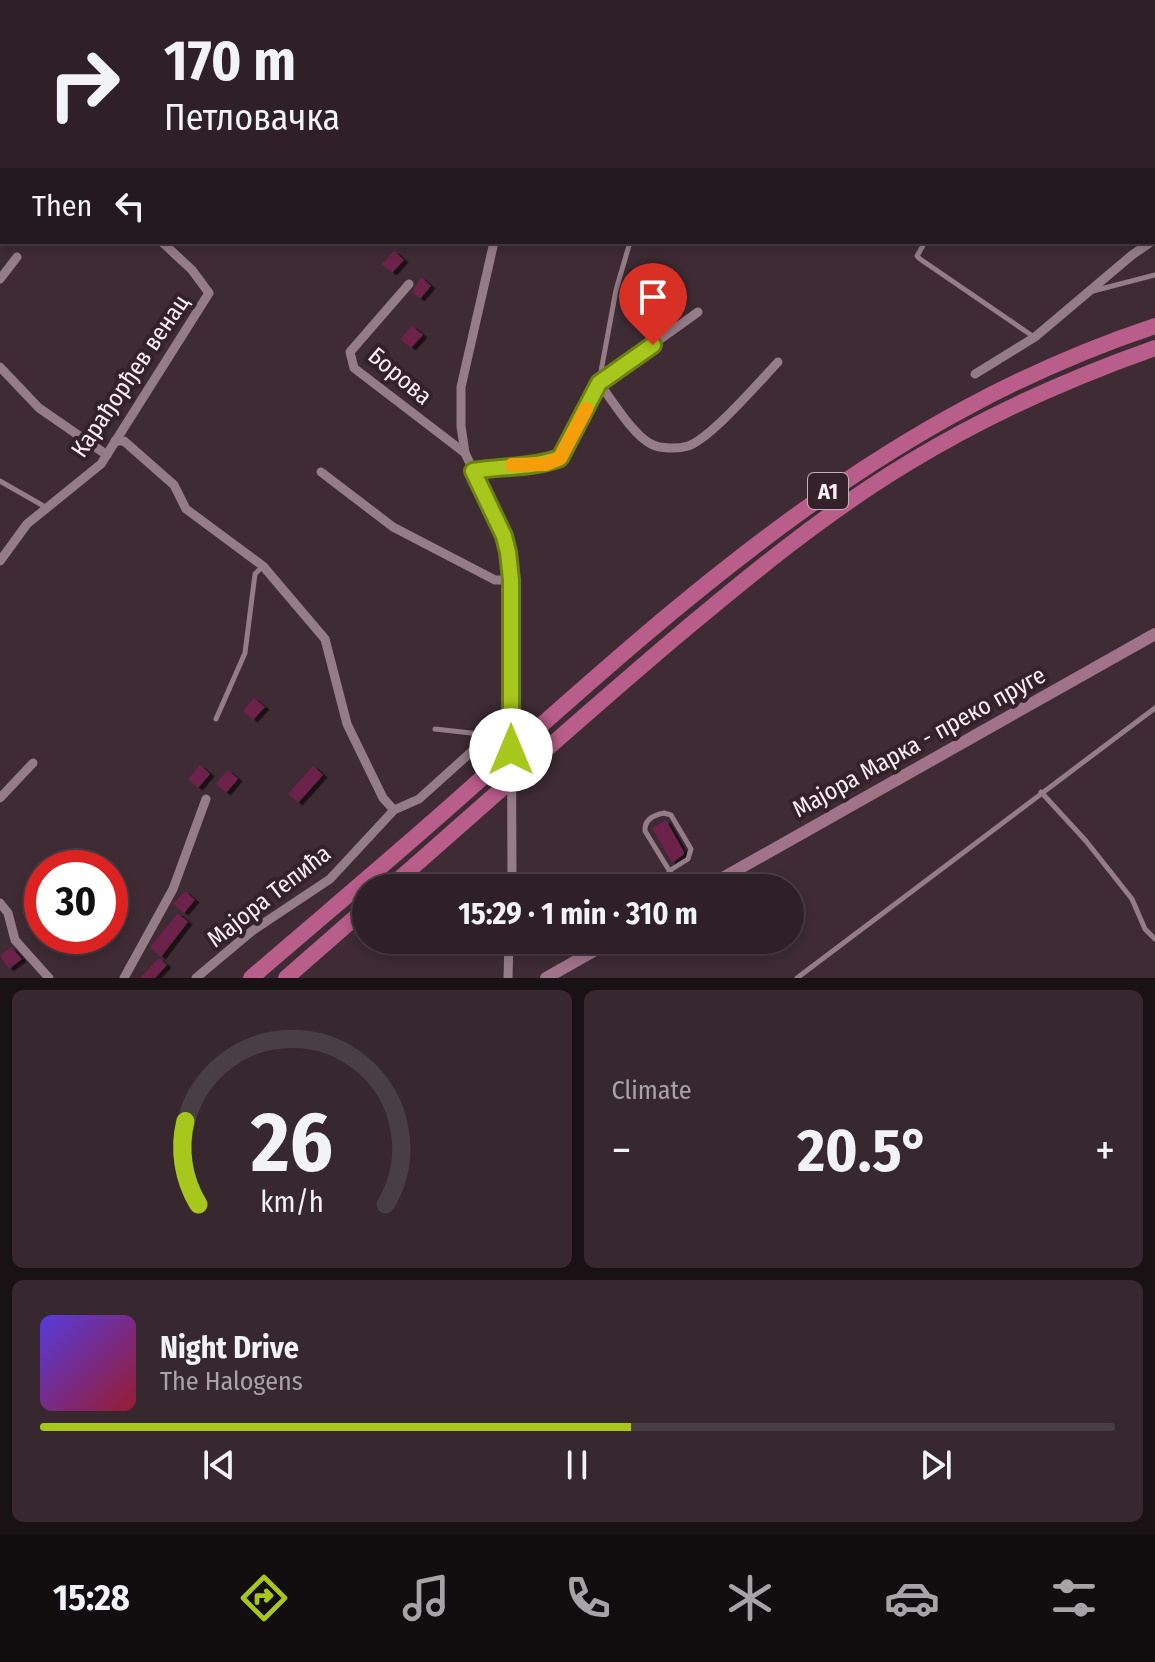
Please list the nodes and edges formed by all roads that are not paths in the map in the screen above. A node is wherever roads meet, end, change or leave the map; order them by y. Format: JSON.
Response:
{"nodes":[{"id":1,"x":164,"y":244,"type":"edge"},
{"id":2,"x":494,"y":244,"type":"edge"},
{"id":3,"x":629,"y":244,"type":"edge"},
{"id":4,"x":924,"y":244,"type":"edge"},
{"id":5,"x":1148,"y":244,"type":"edge"},
{"id":6,"x":17,"y":257,"type":"dead end"},
{"id":7,"x":1155,"y":275,"type":"edge"},
{"id":8,"x":0,"y":279,"type":"edge"},
{"id":9,"x":409,"y":284,"type":"dead end"},
{"id":10,"x":1088,"y":292,"type":"junction"},
{"id":11,"x":698,"y":312,"type":"dead end"},
{"id":12,"x":1155,"y":326,"type":"edge"},
{"id":13,"x":1035,"y":337,"type":"junction"},
{"id":14,"x":1155,"y":348,"type":"edge"},
{"id":15,"x":778,"y":362,"type":"dead end"},
{"id":16,"x":0,"y":367,"type":"edge"},
{"id":17,"x":975,"y":374,"type":"dead end"},
{"id":18,"x":599,"y":383,"type":"junction"},
{"id":19,"x":115,"y":441,"type":"junction"},
{"id":20,"x":465,"y":453,"type":"junction"},
{"id":21,"x":107,"y":455,"type":"junction"},
{"id":22,"x":473,"y":471,"type":"junction"},
{"id":23,"x":321,"y":472,"type":"dead end"},
{"id":24,"x":0,"y":481,"type":"edge"},
{"id":25,"x":47,"y":508,"type":"junction"},
{"id":26,"x":0,"y":561,"type":"edge"},
{"id":27,"x":263,"y":566,"type":"junction"},
{"id":28,"x":511,"y":580,"type":"junction"},
{"id":29,"x":1155,"y":634,"type":"edge"},
{"id":30,"x":1155,"y":708,"type":"edge"},
{"id":31,"x":216,"y":719,"type":"dead end"},
{"id":32,"x":511,"y":723,"type":"junction"},
{"id":33,"x":435,"y":729,"type":"dead end"},
{"id":34,"x":490,"y":735,"type":"junction"},
{"id":35,"x":33,"y":763,"type":"dead end"},
{"id":36,"x":1041,"y":792,"type":"junction"},
{"id":37,"x":0,"y":798,"type":"edge"},
{"id":38,"x":206,"y":799,"type":"dead end"},
{"id":39,"x":394,"y":810,"type":"junction"},
{"id":40,"x":669,"y":871,"type":"junction"},
{"id":41,"x":405,"y":874,"type":"edge"},
{"id":42,"x":512,"y":874,"type":"edge"},
{"id":43,"x":671,"y":874,"type":"edge"},
{"id":44,"x":730,"y":874,"type":"edge"},
{"id":45,"x":0,"y":903,"type":"edge"},
{"id":46,"x":352,"y":920,"type":"edge"},
{"id":47,"x":1155,"y":939,"type":"edge"},
{"id":48,"x":509,"y":954,"type":"edge"},
{"id":49,"x":588,"y":954,"type":"edge"},
{"id":50,"x":49,"y":978,"type":"edge"},
{"id":51,"x":124,"y":978,"type":"edge"},
{"id":52,"x":196,"y":978,"type":"edge"},
{"id":53,"x":251,"y":978,"type":"edge"},
{"id":54,"x":286,"y":978,"type":"edge"},
{"id":55,"x":508,"y":978,"type":"edge"},
{"id":56,"x":546,"y":978,"type":"edge"},
{"id":57,"x":797,"y":978,"type":"edge"}],
"edges":[{"from":1,"to":19,"type":"street","name":"Карађорђев венац"},
{"from":2,"to":20,"type":"street"},
{"from":3,"to":18,"type":"lane"},
{"from":4,"to":13,"type":"lane"},
{"from":5,"to":10,"type":"street"},
{"from":6,"to":8,"type":"street"},
{"from":7,"to":10,"type":"lane"},
{"from":9,"to":20,"type":"street","name":"Борова"},
{"from":10,"to":13,"type":"street"},
{"from":11,"to":18,"type":"street"},
{"from":12,"to":53,"type":"highway","number":"A1"},
{"from":13,"to":17,"type":"street"},
{"from":14,"to":41,"type":"highway","number":"A1"},
{"from":15,"to":18,"type":"street"},
{"from":16,"to":21,"type":"street"},
{"from":18,"to":22,"type":"street"},
{"from":19,"to":21,"type":"street","name":"Карађорђев венац"},
{"from":19,"to":27,"type":"street"},
{"from":20,"to":22,"type":"street"},
{"from":21,"to":25,"type":"street","name":"Карађорђев венац"},
{"from":22,"to":28,"type":"street"},
{"from":23,"to":28,"type":"street"},
{"from":24,"to":25,"type":"lane"},
{"from":25,"to":26,"type":"street","name":"Карађорђев венац"},
{"from":27,"to":31,"type":"lane"},
{"from":27,"to":39,"type":"street"},
{"from":28,"to":32,"type":"street"},
{"from":29,"to":44,"type":"street","name":"Мајора Марка - преко пруге"},
{"from":30,"to":36,"type":"lane"},
{"from":32,"to":34,"type":"street","name":"Мајора Тепића"},
{"from":32,"to":42,"type":"street"},
{"from":33,"to":34,"type":"lane"},
{"from":34,"to":39,"type":"street","name":"Мајора Тепића"},
{"from":35,"to":37,"type":"street"},
{"from":36,"to":47,"type":"lane"},
{"from":36,"to":57,"type":"lane"},
{"from":38,"to":51,"type":"street"},
{"from":39,"to":52,"type":"street","name":"Мајора Тепића"},
{"from":40,"to":40,"type":"lane"},
{"from":40,"to":43,"type":"lane"},
{"from":45,"to":50,"type":"street"},
{"from":46,"to":54,"type":"highway"},
{"from":48,"to":55,"type":"street"},
{"from":49,"to":56,"type":"street"}]}
